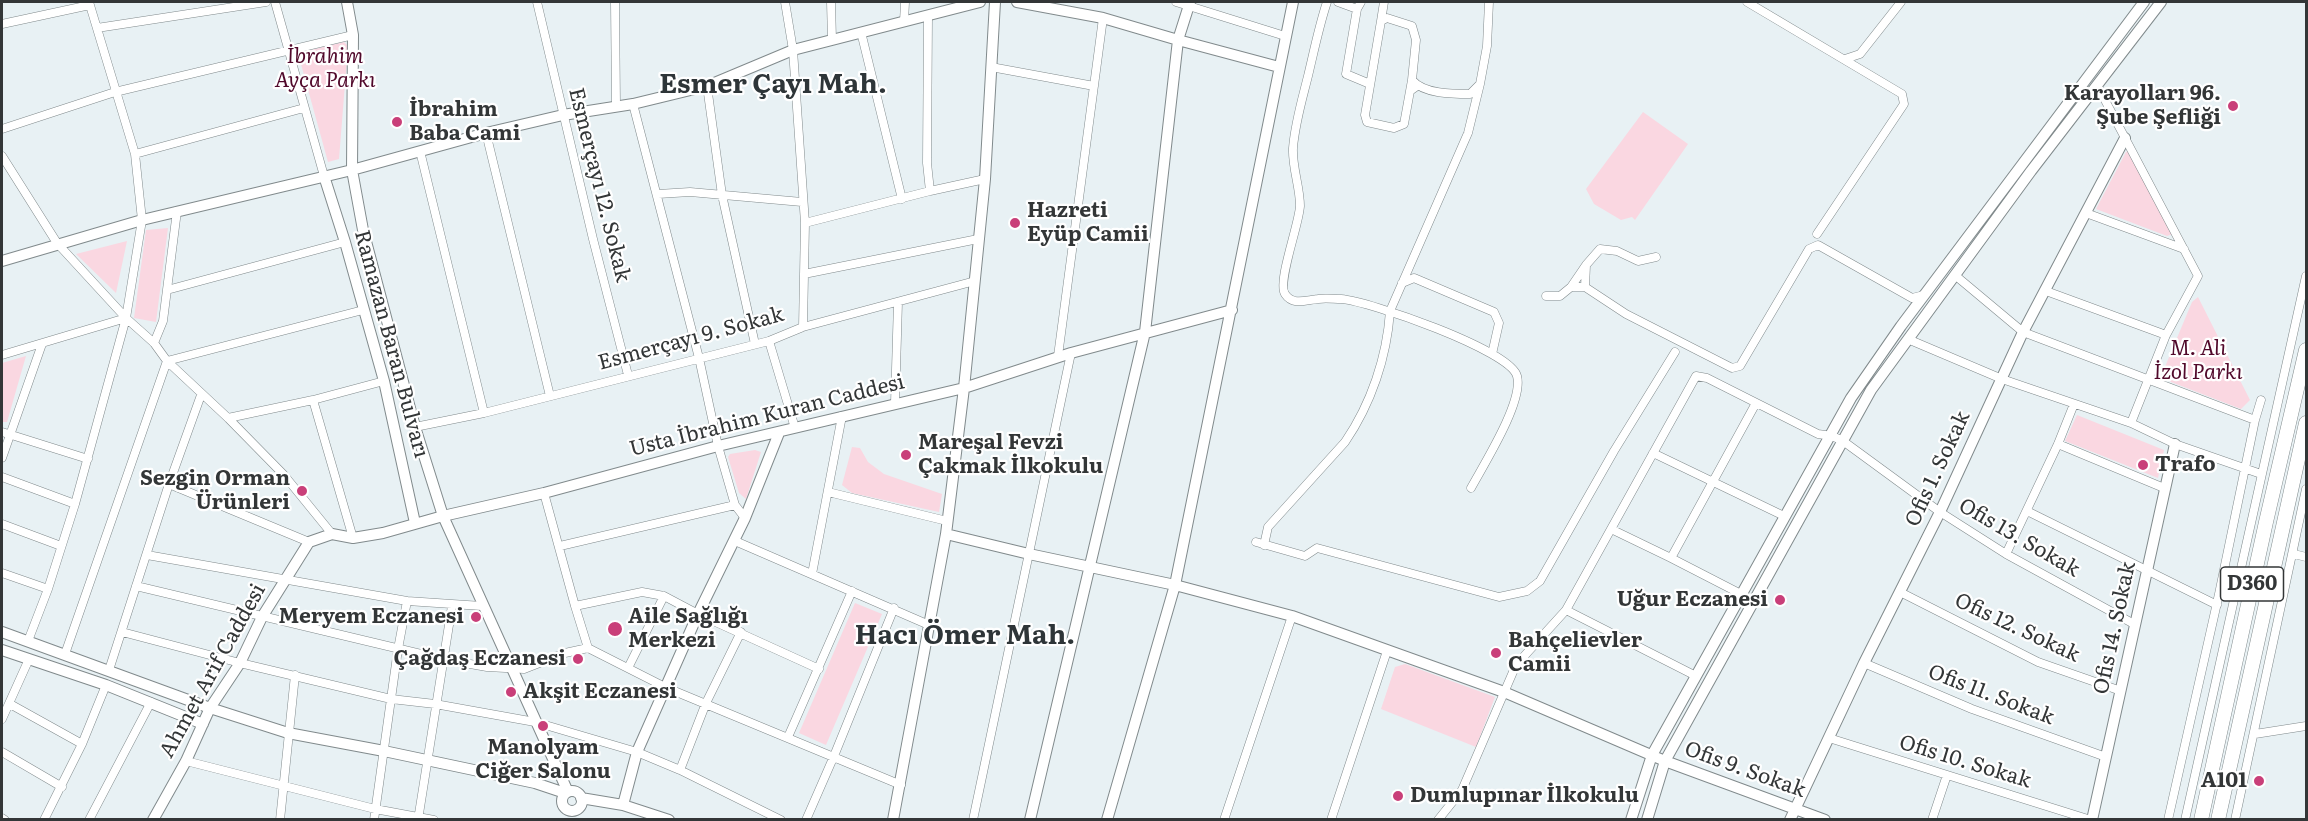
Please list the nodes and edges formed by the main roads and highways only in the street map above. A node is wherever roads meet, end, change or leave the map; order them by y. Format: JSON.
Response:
{"nodes":[{"id":1,"x":2307,"y":350,"type":"edge"},
{"id":2,"x":2307,"y":423,"type":"edge"},
{"id":3,"x":2201,"y":819,"type":"edge"},
{"id":4,"x":2218,"y":819,"type":"edge"}],
"edges":[{"from":1,"to":3,"type":"highway","number":"D360"},
{"from":2,"to":4,"type":"highway","number":"D360"}]}
